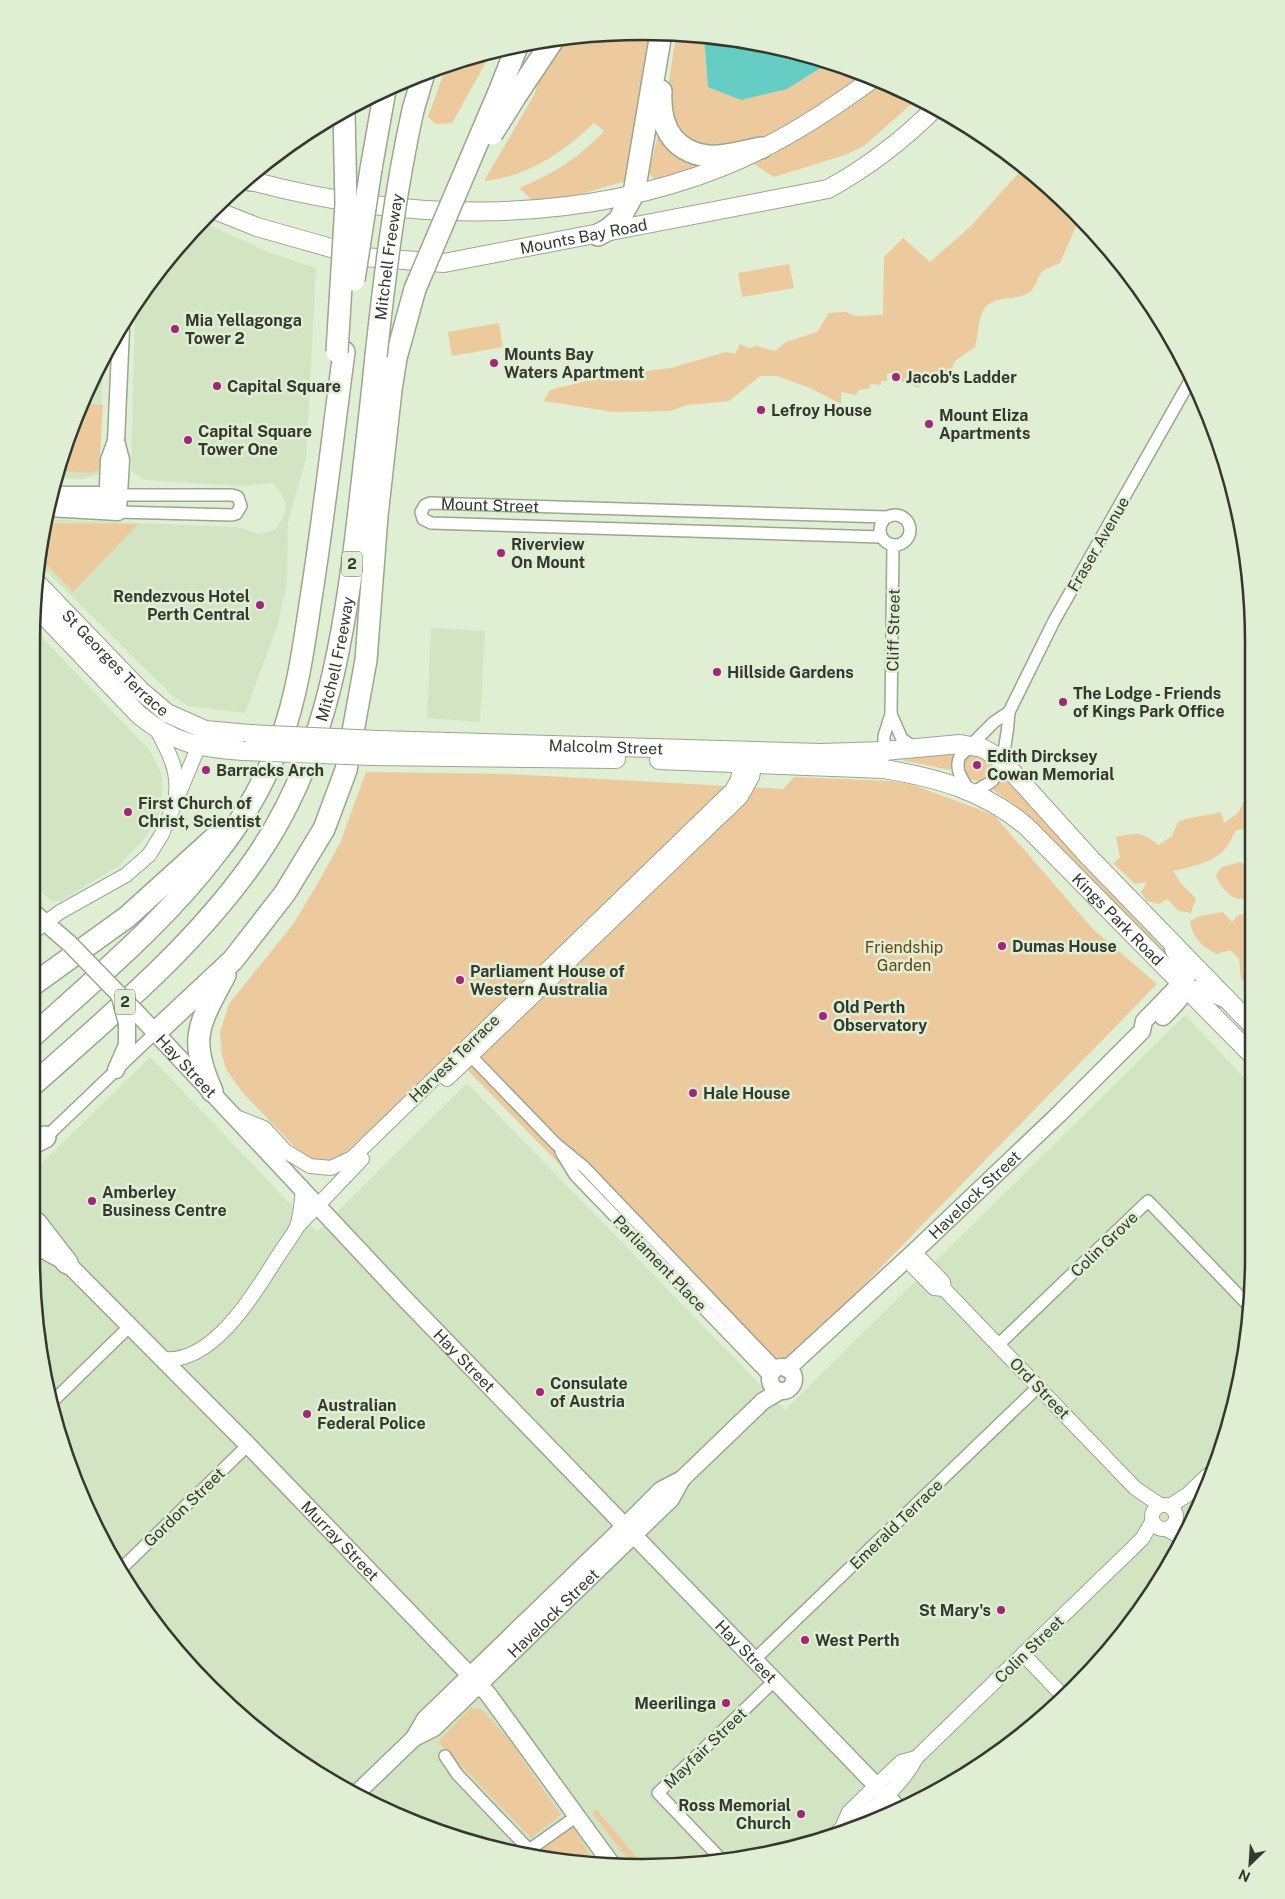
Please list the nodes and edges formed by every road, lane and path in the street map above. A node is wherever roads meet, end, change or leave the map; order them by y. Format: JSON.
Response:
{"nodes":[{"id":1,"x":662,"y":40,"type":"edge"},
{"id":2,"x":663,"y":41,"type":"edge"},
{"id":3,"x":545,"y":48,"type":"edge"},
{"id":4,"x":516,"y":54,"type":"edge"},
{"id":5,"x":421,"y":83,"type":"edge"},
{"id":6,"x":866,"y":83,"type":"edge"},
{"id":7,"x":508,"y":93,"type":"junction"},
{"id":8,"x":384,"y":98,"type":"edge"},
{"id":9,"x":930,"y":113,"type":"edge"},
{"id":10,"x":353,"y":114,"type":"edge"},
{"id":11,"x":344,"y":119,"type":"edge"},
{"id":12,"x":761,"y":148,"type":"junction"},
{"id":13,"x":256,"y":181,"type":"edge"},
{"id":14,"x":634,"y":193,"type":"junction"},
{"id":15,"x":221,"y":212,"type":"edge"},
{"id":16,"x":362,"y":224,"type":"junction"},
{"id":17,"x":598,"y":235,"type":"junction"},
{"id":18,"x":120,"y":342,"type":"edge"},
{"id":19,"x":341,"y":352,"type":"junction"},
{"id":20,"x":387,"y":357,"type":"junction"},
{"id":21,"x":1187,"y":386,"type":"edge"},
{"id":22,"x":113,"y":503,"type":"junction"},
{"id":23,"x":57,"y":505,"type":"edge"},
{"id":24,"x":632,"y":509,"type":"junction"},
{"id":25,"x":752,"y":512,"type":"junction"},
{"id":26,"x":886,"y":517,"type":"junction"},
{"id":27,"x":631,"y":529,"type":"junction"},
{"id":28,"x":750,"y":532,"type":"junction"},
{"id":29,"x":881,"y":536,"type":"junction"},
{"id":30,"x":893,"y":545,"type":"junction"},
{"id":31,"x":42,"y":589,"type":"edge"},
{"id":32,"x":41,"y":612,"type":"edge"},
{"id":33,"x":1009,"y":712,"type":"junction"},
{"id":34,"x":891,"y":714,"type":"junction"},
{"id":35,"x":156,"y":728,"type":"junction"},
{"id":36,"x":202,"y":738,"type":"junction"},
{"id":37,"x":969,"y":745,"type":"junction"},
{"id":38,"x":915,"y":748,"type":"junction"},
{"id":39,"x":884,"y":751,"type":"junction"},
{"id":40,"x":750,"y":757,"type":"junction"},
{"id":41,"x":1001,"y":760,"type":"junction"},
{"id":42,"x":884,"y":769,"type":"junction"},
{"id":43,"x":971,"y":791,"type":"junction"},
{"id":44,"x":174,"y":807,"type":"junction"},
{"id":45,"x":247,"y":808,"type":"junction"},
{"id":46,"x":40,"y":920,"type":"edge"},
{"id":47,"x":40,"y":924,"type":"edge"},
{"id":48,"x":1161,"y":931,"type":"junction"},
{"id":49,"x":233,"y":960,"type":"junction"},
{"id":50,"x":40,"y":980,"type":"edge"},
{"id":51,"x":1183,"y":990,"type":"junction"},
{"id":52,"x":1236,"y":1008,"type":"junction"},
{"id":53,"x":132,"y":1018,"type":"junction"},
{"id":54,"x":1245,"y":1018,"type":"edge"},
{"id":55,"x":40,"y":1030,"type":"edge"},
{"id":56,"x":156,"y":1032,"type":"junction"},
{"id":57,"x":1245,"y":1049,"type":"edge"},
{"id":58,"x":467,"y":1052,"type":"junction"},
{"id":59,"x":116,"y":1070,"type":"junction"},
{"id":60,"x":40,"y":1078,"type":"edge"},
{"id":61,"x":212,"y":1091,"type":"junction"},
{"id":62,"x":236,"y":1117,"type":"junction"},
{"id":63,"x":40,"y":1141,"type":"edge"},
{"id":64,"x":303,"y":1191,"type":"junction"},
{"id":65,"x":316,"y":1205,"type":"junction"},
{"id":66,"x":297,"y":1227,"type":"junction"},
{"id":67,"x":40,"y":1228,"type":"edge"},
{"id":68,"x":40,"y":1248,"type":"edge"},
{"id":69,"x":910,"y":1256,"type":"junction"},
{"id":70,"x":67,"y":1263,"type":"junction"},
{"id":71,"x":1244,"y":1300,"type":"edge"},
{"id":72,"x":130,"y":1326,"type":"junction"},
{"id":73,"x":998,"y":1345,"type":"junction"},
{"id":74,"x":163,"y":1359,"type":"junction"},
{"id":75,"x":780,"y":1378,"type":"junction"},
{"id":76,"x":1038,"y":1387,"type":"junction"},
{"id":77,"x":57,"y":1397,"type":"edge"},
{"id":78,"x":248,"y":1445,"type":"junction"},
{"id":79,"x":1201,"y":1482,"type":"edge"},
{"id":80,"x":1164,"y":1518,"type":"junction"},
{"id":81,"x":628,"y":1531,"type":"junction"},
{"id":82,"x":1178,"y":1532,"type":"edge"},
{"id":83,"x":125,"y":1565,"type":"edge"},
{"id":84,"x":1023,"y":1654,"type":"junction"},
{"id":85,"x":754,"y":1660,"type":"junction"},
{"id":86,"x":474,"y":1680,"type":"junction"},
{"id":87,"x":774,"y":1680,"type":"junction"},
{"id":88,"x":1059,"y":1692,"type":"edge"},
{"id":89,"x":445,"y":1756,"type":"dead end"},
{"id":90,"x":361,"y":1789,"type":"edge"},
{"id":91,"x":881,"y":1790,"type":"junction"},
{"id":92,"x":894,"y":1804,"type":"edge"},
{"id":93,"x":577,"y":1816,"type":"junction"},
{"id":94,"x":841,"y":1825,"type":"edge"},
{"id":95,"x":527,"y":1847,"type":"edge"},
{"id":96,"x":538,"y":1849,"type":"edge"},
{"id":97,"x":717,"y":1854,"type":"edge"},
{"id":98,"x":607,"y":1858,"type":"edge"}],
"edges":[{"from":1,"to":14,"type":"highway"},
{"from":2,"to":12,"type":"highway"},
{"from":3,"to":7,"type":"highway"},
{"from":4,"to":7,"type":"highway"},
{"from":5,"to":20,"type":"highway","name":"Mitchell Freeway","number":"2","bridge":true},
{"from":6,"to":12,"type":"main road","name":"Mounts Bay Road"},
{"from":7,"to":20,"type":"highway","bridge":true},
{"from":8,"to":16,"type":"highway","name":"Mitchell Freeway","bridge":true},
{"from":9,"to":17,"type":"main road","name":"Mounts Bay Road"},
{"from":10,"to":16,"type":"highway","bridge":true},
{"from":11,"to":19,"type":"highway","bridge":true},
{"from":12,"to":14,"type":"main road","name":"Mounts Bay Road"},
{"from":13,"to":14,"type":"main road","name":"Mounts Bay Road"},
{"from":14,"to":17,"type":"highway"},
{"from":15,"to":17,"type":"main road","name":"Mounts Bay Road"},
{"from":16,"to":19,"type":"highway","name":"Mitchell Freeway","bridge":true},
{"from":18,"to":22,"type":"main road"},
{"from":19,"to":45,"type":"highway","name":"Mitchell Freeway","number":"2"},
{"from":20,"to":49,"type":"highway"},
{"from":20,"to":60,"type":"highway","name":"Mitchell Freeway","number":"2"},
{"from":21,"to":33,"type":"street","name":"Fraser Avenue"},
{"from":22,"to":22,"type":"street"},
{"from":22,"to":23,"type":"main road"},
{"from":24,"to":25,"type":"street","name":"Mount Street"},
{"from":24,"to":27,"type":"street"},
{"from":24,"to":27,"type":"street","name":"Mount Street"},
{"from":25,"to":26,"type":"street","name":"Mount Street"},
{"from":25,"to":28,"type":"street"},
{"from":26,"to":29,"type":"street"},
{"from":26,"to":30,"type":"street"},
{"from":27,"to":28,"type":"street","name":"Mount Street"},
{"from":28,"to":29,"type":"street","name":"Mount Street"},
{"from":29,"to":30,"type":"street"},
{"from":30,"to":34,"type":"street","name":"Cliff Street"},
{"from":31,"to":36,"type":"main road","name":"St Georges Terrace"},
{"from":32,"to":35,"type":"main road","name":"St Georges Terrace"},
{"from":33,"to":37,"type":"street","name":"Fraser Avenue"},
{"from":33,"to":41,"type":"street","name":"Fraser Avenue"},
{"from":34,"to":38,"type":"street","name":"Cliff Street"},
{"from":34,"to":39,"type":"street","name":"Cliff Street"},
{"from":35,"to":36,"type":"main road","name":"St Georges Terrace"},
{"from":35,"to":44,"type":"street"},
{"from":36,"to":40,"type":"main road","name":"Malcolm Street","bridge":true},
{"from":36,"to":44,"type":"street"},
{"from":37,"to":38,"type":"main road","name":"Malcolm Street"},
{"from":37,"to":41,"type":"main road","name":"Malcolm Street"},
{"from":37,"to":43,"type":"street","name":"Fraser Avenue"},
{"from":38,"to":39,"type":"main road","name":"Malcolm Street"},
{"from":39,"to":40,"type":"main road","name":"Malcolm Street"},
{"from":39,"to":42,"type":"street","name":"Cliff Street"},
{"from":40,"to":42,"type":"main road","name":"Malcolm Street"},
{"from":40,"to":58,"type":"street","name":"Harvest Terrace"},
{"from":41,"to":43,"type":"street","name":"Fraser Avenue"},
{"from":41,"to":48,"type":"main road","name":"Kings Park Road"},
{"from":42,"to":43,"type":"main road","name":"Malcolm Street"},
{"from":43,"to":51,"type":"main road","name":"Kings Park Road"},
{"from":44,"to":46,"type":"street"},
{"from":45,"to":50,"type":"highway"},
{"from":45,"to":55,"type":"highway","name":"Mitchell Freeway","number":"2"},
{"from":47,"to":53,"type":"main road","bridge":true},
{"from":48,"to":51,"type":"main road"},
{"from":48,"to":52,"type":"main road","name":"Kings Park Road"},
{"from":49,"to":56,"type":"highway"},
{"from":49,"to":61,"type":"highway"},
{"from":51,"to":52,"type":"main road"},
{"from":51,"to":57,"type":"main road","name":"Kings Park Road"},
{"from":51,"to":69,"type":"main road","name":"Havelock Street"},
{"from":52,"to":54,"type":"main road","name":"Kings Park Road"},
{"from":53,"to":56,"type":"main road","name":"Hay Street"},
{"from":53,"to":59,"type":"main road"},
{"from":56,"to":59,"type":"street"},
{"from":56,"to":61,"type":"main road","name":"Hay Street"},
{"from":58,"to":62,"type":"street","name":"Harvest Terrace"},
{"from":58,"to":65,"type":"street","name":"Harvest Terrace"},
{"from":58,"to":75,"type":"street","name":"Parliament Place"},
{"from":59,"to":63,"type":"street"},
{"from":61,"to":62,"type":"main road","name":"Hay Street"},
{"from":62,"to":64,"type":"main road","name":"Hay Street"},
{"from":64,"to":65,"type":"main road","name":"Hay Street"},
{"from":64,"to":66,"type":"street","name":"Harvest Terrace"},
{"from":65,"to":66,"type":"street","name":"Harvest Terrace"},
{"from":65,"to":81,"type":"main road","name":"Hay Street"},
{"from":66,"to":74,"type":"street","name":"Harvest Terrace"},
{"from":67,"to":70,"type":"highway"},
{"from":68,"to":70,"type":"main road","name":"Murray Street"},
{"from":69,"to":73,"type":"street","name":"Ord Street"},
{"from":69,"to":75,"type":"main road","name":"Havelock Street"},
{"from":70,"to":72,"type":"main road","name":"Murray Street"},
{"from":71,"to":73,"type":"street","name":"Colin Grove"},
{"from":72,"to":74,"type":"main road","name":"Murray Street"},
{"from":72,"to":77,"type":"street"},
{"from":73,"to":76,"type":"street","name":"Ord Street"},
{"from":74,"to":78,"type":"main road","name":"Murray Street"},
{"from":75,"to":81,"type":"main road","name":"Havelock Street"},
{"from":76,"to":80,"type":"street","name":"Ord Street"},
{"from":76,"to":85,"type":"street","name":"Emerald Terrace"},
{"from":78,"to":83,"type":"street","name":"Gordon Street"},
{"from":78,"to":86,"type":"main road","name":"Murray Street"},
{"from":79,"to":80,"type":"street","name":"Colin Street"},
{"from":80,"to":82,"type":"street","name":"Ord Street"},
{"from":80,"to":84,"type":"street","name":"Colin Street"},
{"from":81,"to":85,"type":"main road","name":"Hay Street"},
{"from":81,"to":86,"type":"main road","name":"Havelock Street"},
{"from":84,"to":88,"type":"street"},
{"from":84,"to":91,"type":"street","name":"Colin Street"},
{"from":85,"to":87,"type":"main road","name":"Hay Street"},
{"from":86,"to":90,"type":"main road","name":"Havelock Street"},
{"from":86,"to":93,"type":"main road","name":"Murray Street"},
{"from":87,"to":91,"type":"main road","name":"Hay Street"},
{"from":87,"to":97,"type":"street","name":"Mayfair Street"},
{"from":89,"to":95,"type":"street"},
{"from":91,"to":92,"type":"main road","name":"Hay Street"},
{"from":91,"to":94,"type":"street","name":"Colin Street"},
{"from":93,"to":96,"type":"street"},
{"from":93,"to":98,"type":"main road","name":"Murray Street"}]}
